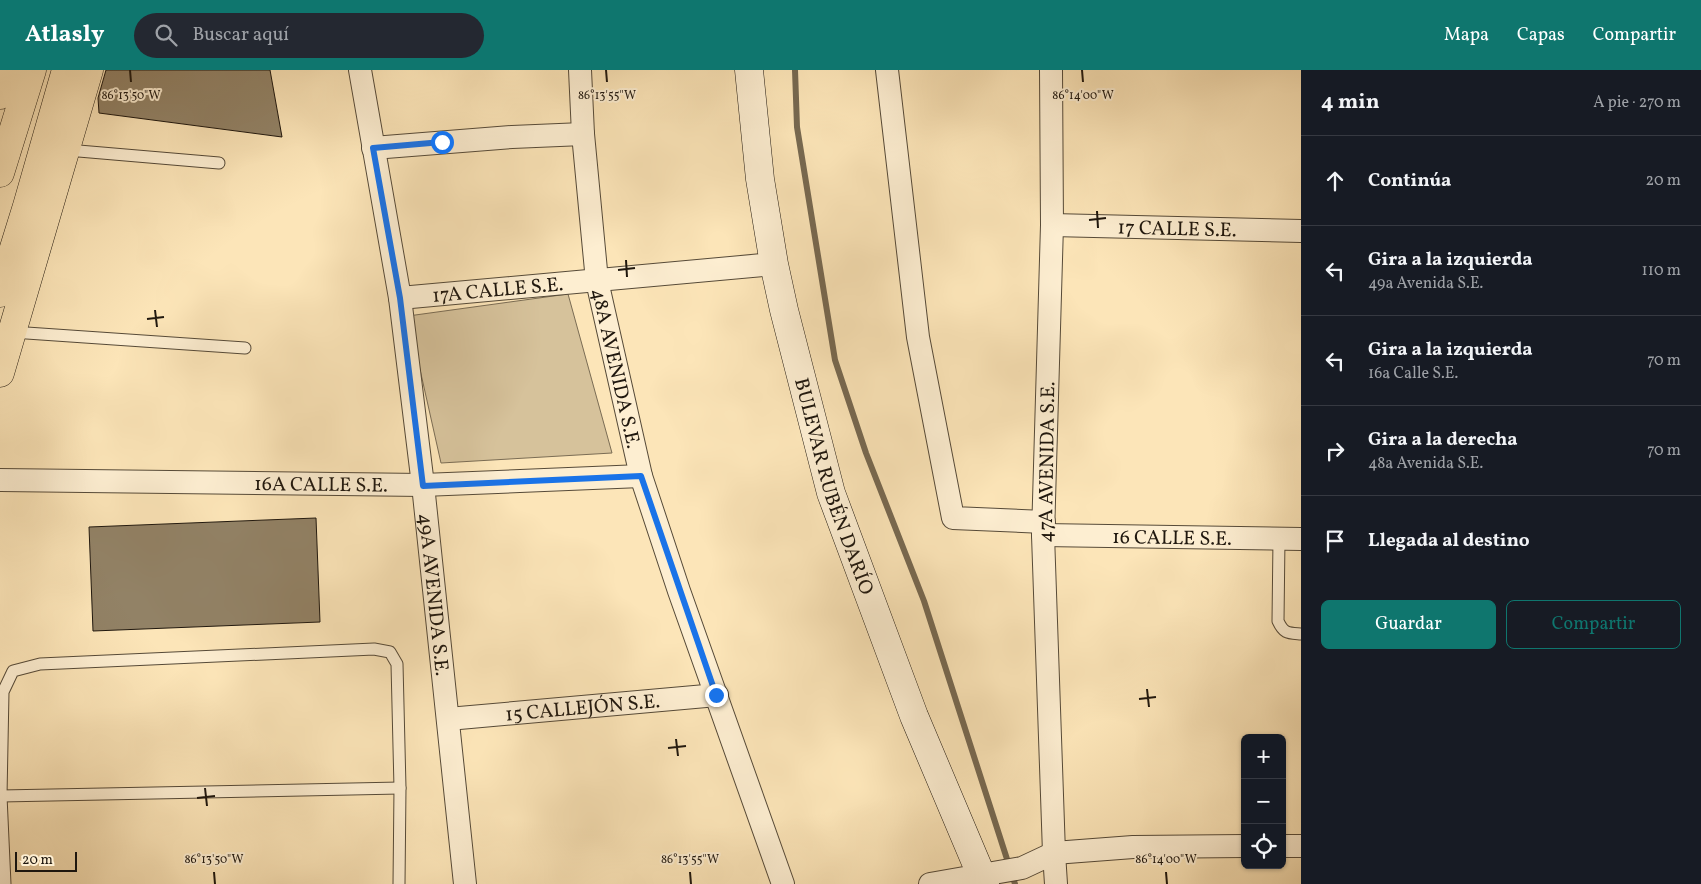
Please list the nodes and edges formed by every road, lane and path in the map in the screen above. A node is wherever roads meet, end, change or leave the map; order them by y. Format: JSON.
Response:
{"nodes":[{"id":1,"x":89,"y":70,"type":"edge"},
{"id":2,"x":360,"y":70,"type":"edge"},
{"id":3,"x":580,"y":70,"type":"edge"},
{"id":4,"x":749,"y":70,"type":"edge"},
{"id":5,"x":887,"y":70,"type":"edge"},
{"id":6,"x":1051,"y":70,"type":"edge"},
{"id":7,"x":23,"y":73,"type":"edge"},
{"id":8,"x":63,"y":80,"type":"edge"},
{"id":9,"x":0,"y":95,"type":"edge"},
{"id":10,"x":584,"y":134,"type":"junction"},
{"id":11,"x":373,"y":148,"type":"junction"},
{"id":12,"x":66,"y":150,"type":"junction"},
{"id":13,"x":219,"y":163,"type":"dead end"},
{"id":14,"x":0,"y":174,"type":"edge"},
{"id":15,"x":1052,"y":225,"type":"junction"},
{"id":16,"x":1301,"y":231,"type":"edge"},
{"id":17,"x":774,"y":264,"type":"junction"},
{"id":18,"x":596,"y":281,"type":"junction"},
{"id":19,"x":0,"y":293,"type":"edge"},
{"id":20,"x":400,"y":298,"type":"junction"},
{"id":21,"x":12,"y":332,"type":"junction"},
{"id":22,"x":245,"y":348,"type":"dead end"},
{"id":23,"x":0,"y":372,"type":"edge"},
{"id":24,"x":641,"y":476,"type":"junction"},
{"id":25,"x":0,"y":480,"type":"edge"},
{"id":26,"x":423,"y":486,"type":"junction"},
{"id":27,"x":1044,"y":528,"type":"junction"},
{"id":28,"x":1290,"y":539,"type":"edge"},
{"id":29,"x":1301,"y":634,"type":"edge"},
{"id":30,"x":716,"y":695,"type":"junction"},
{"id":31,"x":448,"y":720,"type":"junction"},
{"id":32,"x":400,"y":788,"type":"junction"},
{"id":33,"x":1,"y":796,"type":"edge"},
{"id":34,"x":1241,"y":846,"type":"edge"},
{"id":35,"x":1286,"y":846,"type":"edge"},
{"id":36,"x":1301,"y":846,"type":"edge"},
{"id":37,"x":1054,"y":853,"type":"junction"},
{"id":38,"x":998,"y":874,"type":"edge"},
{"id":39,"x":5,"y":884,"type":"edge"},
{"id":40,"x":399,"y":884,"type":"edge"},
{"id":41,"x":465,"y":884,"type":"edge"},
{"id":42,"x":783,"y":884,"type":"edge"},
{"id":43,"x":930,"y":884,"type":"edge"},
{"id":44,"x":1056,"y":884,"type":"edge"}],
"edges":[{"from":1,"to":12,"type":"main road"},
{"from":2,"to":11,"type":"street","name":"49A AVENIDA S.E."},
{"from":3,"to":10,"type":"street","name":"48A AVENIDA S.E."},
{"from":4,"to":17,"type":"street","name":"BULEVAR RUBÉN DARÍO"},
{"from":5,"to":27,"type":"street","name":"16 CALLE S.E."},
{"from":6,"to":15,"type":"street","name":"47A AVENIDA S.E."},
{"from":7,"to":9,"type":"main road"},
{"from":7,"to":14,"type":"main road"},
{"from":8,"to":19,"type":"main road"},
{"from":10,"to":11,"type":"street"},
{"from":10,"to":18,"type":"street","name":"48A AVENIDA S.E."},
{"from":11,"to":20,"type":"street","name":"49A AVENIDA S.E."},
{"from":12,"to":13,"type":"lane"},
{"from":12,"to":21,"type":"main road"},
{"from":15,"to":16,"type":"street","name":"17 CALLE S.E."},
{"from":15,"to":27,"type":"street","name":"47A AVENIDA S.E."},
{"from":17,"to":18,"type":"street","name":"17A CALLE S.E."},
{"from":17,"to":38,"type":"street","name":"BULEVAR RUBÉN DARÍO"},
{"from":18,"to":20,"type":"street","name":"17A CALLE S.E."},
{"from":18,"to":24,"type":"street","name":"48A AVENIDA S.E."},
{"from":20,"to":26,"type":"street","name":"49A AVENIDA S.E."},
{"from":21,"to":22,"type":"lane"},
{"from":21,"to":23,"type":"main road"},
{"from":24,"to":26,"type":"street","name":"16A CALLE S.E."},
{"from":24,"to":30,"type":"street","name":"48A AVENIDA S.E."},
{"from":25,"to":26,"type":"street","name":"16A CALLE S.E."},
{"from":26,"to":31,"type":"street","name":"49A AVENIDA S.E."},
{"from":27,"to":28,"type":"street","name":"16 CALLE S.E."},
{"from":27,"to":37,"type":"street","name":"47A AVENIDA S.E."},
{"from":28,"to":29,"type":"lane"},
{"from":30,"to":31,"type":"street","name":"15 CALLEJÓN S.E."},
{"from":30,"to":42,"type":"street","name":"48A AVENIDA S.E."},
{"from":31,"to":41,"type":"street","name":"49A AVENIDA S.E."},
{"from":32,"to":33,"type":"lane"},
{"from":32,"to":33,"type":"lane"},
{"from":32,"to":40,"type":"lane"},
{"from":33,"to":39,"type":"lane"},
{"from":34,"to":37,"type":"street"},
{"from":35,"to":36,"type":"street"},
{"from":37,"to":38,"type":"street"},
{"from":37,"to":44,"type":"street","name":"47A AVENIDA S.E."},
{"from":38,"to":43,"type":"street"}]}
